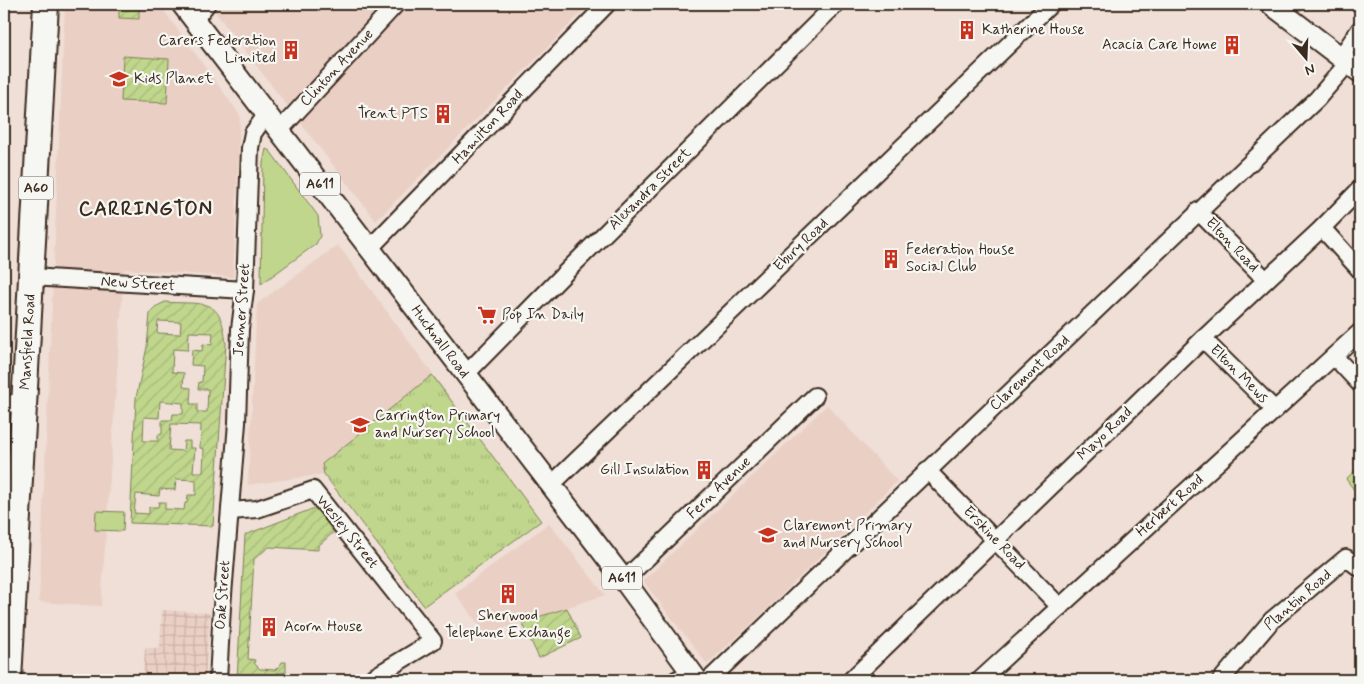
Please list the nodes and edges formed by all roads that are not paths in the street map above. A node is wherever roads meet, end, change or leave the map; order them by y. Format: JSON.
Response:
{"nodes":[{"id":1,"x":46,"y":4,"type":"edge"},
{"id":2,"x":207,"y":4,"type":"edge"},
{"id":3,"x":396,"y":4,"type":"edge"},
{"id":4,"x":607,"y":4,"type":"edge"},
{"id":5,"x":836,"y":4,"type":"edge"},
{"id":6,"x":1051,"y":4,"type":"edge"},
{"id":7,"x":1271,"y":4,"type":"edge"},
{"id":8,"x":188,"y":12,"type":"edge"},
{"id":9,"x":1360,"y":29,"type":"edge"},
{"id":10,"x":1350,"y":64,"type":"edge"},
{"id":11,"x":267,"y":114,"type":"junction"},
{"id":12,"x":279,"y":131,"type":"junction"},
{"id":13,"x":1360,"y":188,"type":"edge"},
{"id":14,"x":1198,"y":211,"type":"junction"},
{"id":15,"x":1322,"y":228,"type":"junction"},
{"id":16,"x":370,"y":249,"type":"junction"},
{"id":17,"x":1360,"y":270,"type":"edge"},
{"id":18,"x":31,"y":277,"type":"junction"},
{"id":19,"x":1266,"y":280,"type":"junction"},
{"id":20,"x":245,"y":290,"type":"junction"},
{"id":21,"x":1360,"y":332,"type":"edge"},
{"id":22,"x":1203,"y":339,"type":"junction"},
{"id":23,"x":1334,"y":356,"type":"junction"},
{"id":24,"x":465,"y":374,"type":"junction"},
{"id":25,"x":1360,"y":384,"type":"edge"},
{"id":26,"x":815,"y":396,"type":"dead end"},
{"id":27,"x":14,"y":403,"type":"edge"},
{"id":28,"x":1275,"y":410,"type":"junction"},
{"id":29,"x":927,"y":470,"type":"junction"},
{"id":30,"x":550,"y":486,"type":"junction"},
{"id":31,"x":230,"y":511,"type":"junction"},
{"id":32,"x":995,"y":540,"type":"junction"},
{"id":33,"x":1360,"y":568,"type":"edge"},
{"id":34,"x":624,"y":580,"type":"junction"},
{"id":35,"x":1060,"y":607,"type":"junction"},
{"id":36,"x":8,"y":668,"type":"edge"},
{"id":37,"x":694,"y":678,"type":"edge"},
{"id":38,"x":218,"y":680,"type":"edge"},
{"id":39,"x":369,"y":680,"type":"edge"},
{"id":40,"x":851,"y":680,"type":"edge"},
{"id":41,"x":980,"y":680,"type":"edge"},
{"id":42,"x":1221,"y":680,"type":"edge"}],
"edges":[{"from":1,"to":18,"type":"highway","name":"Mansfield Road","number":"A60"},
{"from":2,"to":8,"type":"street"},
{"from":3,"to":12,"type":"street","name":"Clinton Avenue"},
{"from":4,"to":16,"type":"street","name":"Hamilton Road"},
{"from":5,"to":24,"type":"street","name":"Alexandra Street"},
{"from":6,"to":30,"type":"street","name":"Ebury Road"},
{"from":7,"to":10,"type":"main road"},
{"from":8,"to":11,"type":"main road","name":"Hucknall Road","number":"A611"},
{"from":9,"to":10,"type":"street","name":"Claremont Road"},
{"from":10,"to":14,"type":"street","name":"Claremont Road"},
{"from":11,"to":12,"type":"main road","name":"Hucknall Road","number":"A611"},
{"from":11,"to":20,"type":"street","name":"Jenner Street"},
{"from":12,"to":16,"type":"main road","name":"Hucknall Road","number":"A611"},
{"from":13,"to":15,"type":"street","name":"Mayo Road"},
{"from":14,"to":19,"type":"street","name":"Elton Road"},
{"from":14,"to":29,"type":"street","name":"Claremont Road"},
{"from":15,"to":17,"type":"street"},
{"from":15,"to":19,"type":"street","name":"Mayo Road"},
{"from":16,"to":24,"type":"main road","name":"Hucknall Road","number":"A611"},
{"from":18,"to":20,"type":"street","name":"New Street"},
{"from":18,"to":27,"type":"highway","name":"Mansfield Road","number":"A60"},
{"from":19,"to":22,"type":"street","name":"Mayo Road"},
{"from":20,"to":31,"type":"street","name":"Jenner Street"},
{"from":21,"to":23,"type":"street","name":"Herbert Road"},
{"from":22,"to":28,"type":"street","name":"Elton Mews"},
{"from":22,"to":32,"type":"street","name":"Mayo Road"},
{"from":23,"to":25,"type":"street"},
{"from":23,"to":28,"type":"street","name":"Herbert Road"},
{"from":24,"to":30,"type":"main road","name":"Hucknall Road","number":"A611"},
{"from":26,"to":34,"type":"street","name":"Fern Avenue"},
{"from":27,"to":36,"type":"highway","name":"Mansfield Road","number":"A60"},
{"from":28,"to":35,"type":"street","name":"Herbert Road"},
{"from":29,"to":32,"type":"street","name":"Erskine Road"},
{"from":29,"to":37,"type":"street","name":"Claremont Road"},
{"from":30,"to":34,"type":"main road","name":"Hucknall Road","number":"A611"},
{"from":31,"to":38,"type":"street","name":"Oak Street"},
{"from":31,"to":39,"type":"street","name":"Wesley Street"},
{"from":32,"to":35,"type":"street","name":"Erskine Road"},
{"from":32,"to":40,"type":"street","name":"Mayo Road"},
{"from":33,"to":42,"type":"street","name":"Plantin Road"},
{"from":34,"to":37,"type":"main road","name":"Hucknall Road","number":"A611"},
{"from":35,"to":41,"type":"street","name":"Herbert Road"}]}
